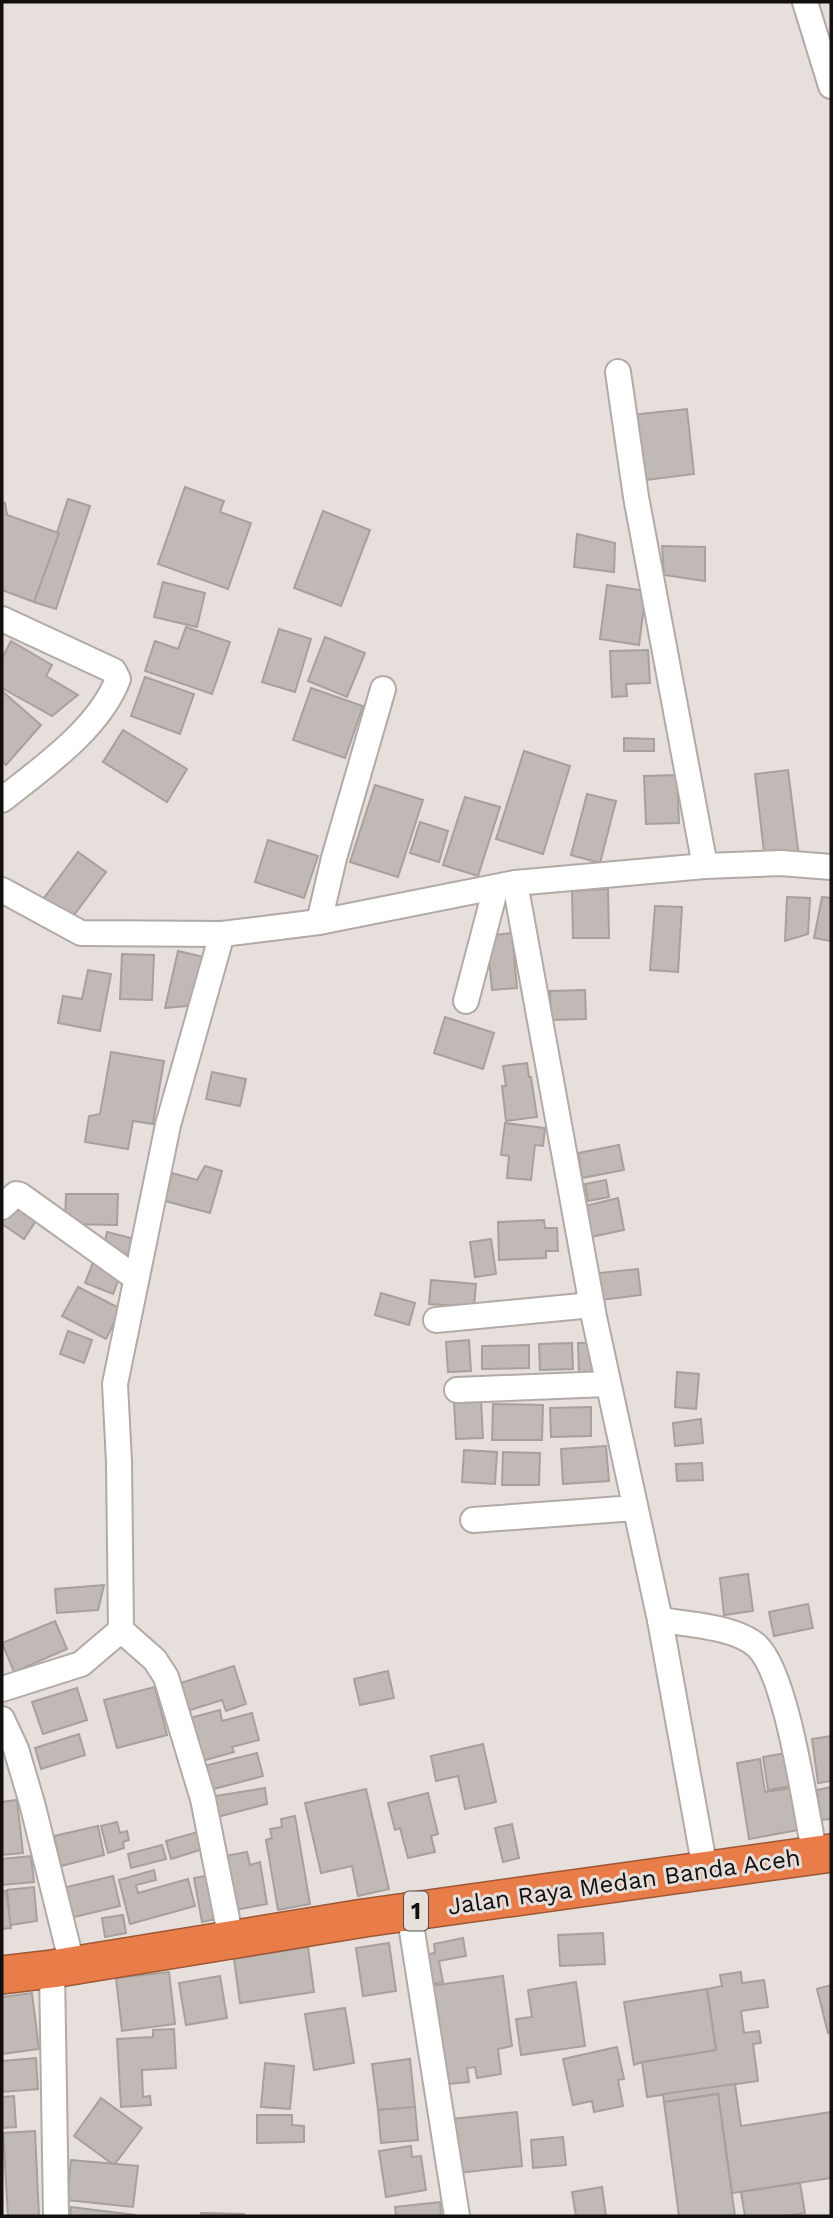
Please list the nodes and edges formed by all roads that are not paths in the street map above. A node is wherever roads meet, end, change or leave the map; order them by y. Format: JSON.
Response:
{"nodes":[{"id":1,"x":804,"y":2,"type":"edge"},
{"id":2,"x":831,"y":86,"type":"edge"},
{"id":3,"x":618,"y":372,"type":"dead end"},
{"id":4,"x":2,"y":619,"type":"edge"},
{"id":5,"x":383,"y":689,"type":"dead end"},
{"id":6,"x":2,"y":800,"type":"edge"},
{"id":7,"x":705,"y":866,"type":"junction"},
{"id":8,"x":831,"y":866,"type":"edge"},
{"id":9,"x":506,"y":885,"type":"junction"},
{"id":10,"x":2,"y":890,"type":"edge"},
{"id":11,"x":319,"y":922,"type":"junction"},
{"id":12,"x":222,"y":934,"type":"junction"},
{"id":13,"x":466,"y":1001,"type":"dead end"},
{"id":14,"x":2,"y":1207,"type":"edge"},
{"id":15,"x":136,"y":1278,"type":"junction"},
{"id":16,"x":592,"y":1305,"type":"junction"},
{"id":17,"x":436,"y":1321,"type":"dead end"},
{"id":18,"x":607,"y":1384,"type":"junction"},
{"id":19,"x":457,"y":1390,"type":"dead end"},
{"id":20,"x":635,"y":1508,"type":"junction"},
{"id":21,"x":473,"y":1520,"type":"dead end"},
{"id":22,"x":660,"y":1620,"type":"junction"},
{"id":23,"x":121,"y":1630,"type":"junction"},
{"id":24,"x":2,"y":1689,"type":"edge"},
{"id":25,"x":2,"y":1719,"type":"edge"},
{"id":26,"x":823,"y":1854,"type":"edge"},
{"id":27,"x":705,"y":1869,"type":"junction"},
{"id":28,"x":409,"y":1912,"type":"junction"},
{"id":29,"x":231,"y":1939,"type":"junction"},
{"id":30,"x":62,"y":1967,"type":"junction"},
{"id":31,"x":2,"y":1975,"type":"edge"},
{"id":32,"x":56,"y":2216,"type":"edge"},
{"id":33,"x":457,"y":2216,"type":"edge"}],
"edges":[{"from":1,"to":2,"type":"street"},
{"from":3,"to":7,"type":"street"},
{"from":4,"to":6,"type":"street"},
{"from":5,"to":11,"type":"street"},
{"from":7,"to":8,"type":"street"},
{"from":7,"to":9,"type":"street"},
{"from":9,"to":11,"type":"street"},
{"from":9,"to":13,"type":"street"},
{"from":9,"to":16,"type":"street"},
{"from":10,"to":12,"type":"street"},
{"from":11,"to":12,"type":"street"},
{"from":12,"to":15,"type":"street"},
{"from":14,"to":15,"type":"street"},
{"from":15,"to":23,"type":"street"},
{"from":16,"to":17,"type":"street"},
{"from":16,"to":18,"type":"street"},
{"from":18,"to":19,"type":"street"},
{"from":18,"to":20,"type":"street"},
{"from":20,"to":21,"type":"street"},
{"from":20,"to":22,"type":"street"},
{"from":22,"to":26,"type":"street"},
{"from":22,"to":27,"type":"street"},
{"from":23,"to":24,"type":"street"},
{"from":23,"to":29,"type":"street"},
{"from":25,"to":30,"type":"street"},
{"from":26,"to":27,"type":"highway","name":"Jalan Raya Medan Banda Aceh","number":"1"},
{"from":27,"to":28,"type":"highway","name":"Jalan Raya Medan Banda Aceh","number":"1"},
{"from":28,"to":29,"type":"highway","name":"Jalan Raya Medan Banda Aceh","number":"1"},
{"from":28,"to":33,"type":"street"},
{"from":29,"to":30,"type":"highway","name":"Jalan Raya Medan Banda Aceh","number":"1"},
{"from":30,"to":31,"type":"highway","name":"Jalan Raya Medan Banda Aceh","number":"1"},
{"from":30,"to":32,"type":"street"}]}
